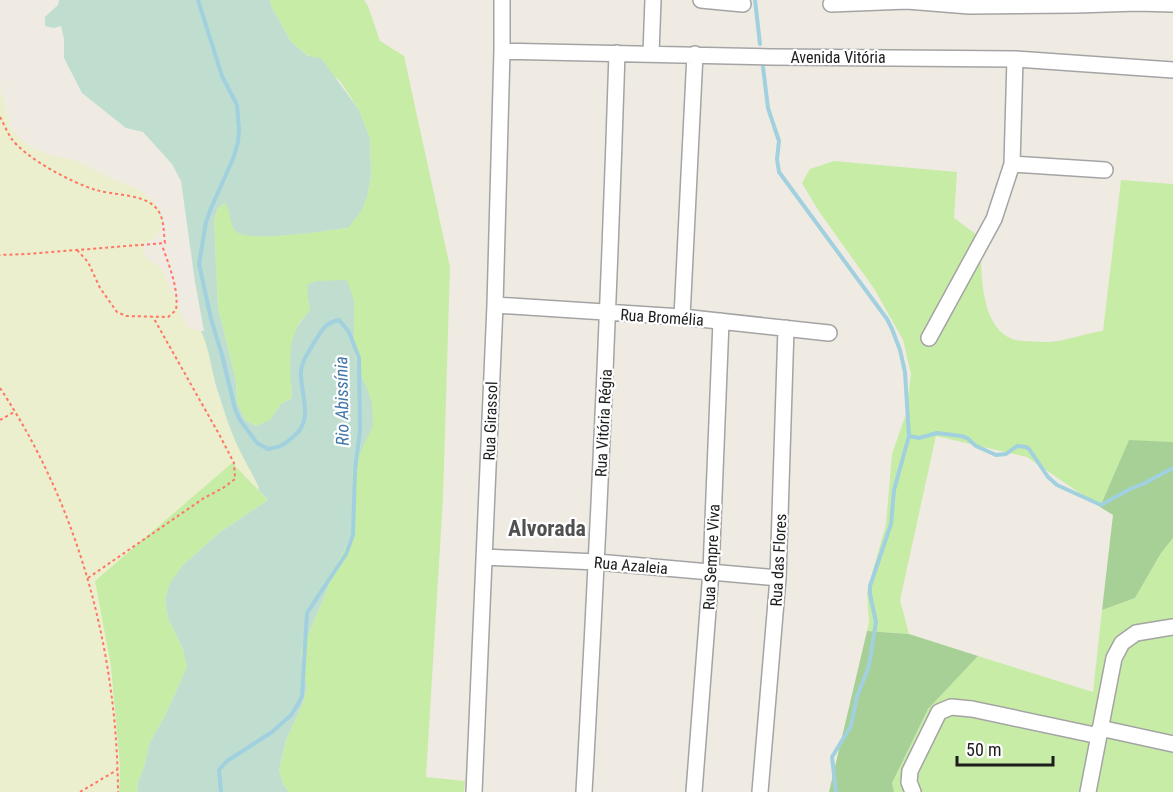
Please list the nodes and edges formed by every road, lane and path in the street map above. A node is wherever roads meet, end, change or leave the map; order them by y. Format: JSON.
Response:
{"nodes":[{"id":1,"x":502,"y":0,"type":"edge"},
{"id":2,"x":653,"y":0,"type":"edge"},
{"id":3,"x":701,"y":0,"type":"edge"},
{"id":4,"x":907,"y":0,"type":"edge"},
{"id":5,"x":743,"y":4,"type":"dead end"},
{"id":6,"x":831,"y":4,"type":"dead end"},
{"id":7,"x":1173,"y":4,"type":"edge"},
{"id":8,"x":502,"y":51,"type":"junction"},
{"id":9,"x":617,"y":53,"type":"junction"},
{"id":10,"x":651,"y":54,"type":"junction"},
{"id":11,"x":695,"y":54,"type":"junction"},
{"id":12,"x":1016,"y":59,"type":"junction"},
{"id":13,"x":1173,"y":70,"type":"edge"},
{"id":14,"x":0,"y":117,"type":"edge"},
{"id":15,"x":1012,"y":164,"type":"junction"},
{"id":16,"x":1105,"y":170,"type":"dead end"},
{"id":17,"x":161,"y":244,"type":"junction"},
{"id":18,"x":77,"y":250,"type":"junction"},
{"id":19,"x":0,"y":255,"type":"edge"},
{"id":20,"x":495,"y":305,"type":"junction"},
{"id":21,"x":608,"y":313,"type":"junction"},
{"id":22,"x":153,"y":317,"type":"junction"},
{"id":23,"x":682,"y":317,"type":"junction"},
{"id":24,"x":721,"y":321,"type":"junction"},
{"id":25,"x":786,"y":328,"type":"junction"},
{"id":26,"x":829,"y":333,"type":"dead end"},
{"id":27,"x":929,"y":338,"type":"dead end"},
{"id":28,"x":0,"y":388,"type":"edge"},
{"id":29,"x":14,"y":412,"type":"junction"},
{"id":30,"x":0,"y":420,"type":"edge"},
{"id":31,"x":484,"y":557,"type":"junction"},
{"id":32,"x":597,"y":562,"type":"junction"},
{"id":33,"x":711,"y":571,"type":"junction"},
{"id":34,"x":778,"y":578,"type":"junction"},
{"id":35,"x":88,"y":579,"type":"junction"},
{"id":36,"x":1173,"y":627,"type":"edge"},
{"id":37,"x":1100,"y":732,"type":"junction"},
{"id":38,"x":1173,"y":744,"type":"edge"},
{"id":39,"x":117,"y":770,"type":"junction"},
{"id":40,"x":80,"y":792,"type":"edge"},
{"id":41,"x":118,"y":792,"type":"edge"},
{"id":42,"x":474,"y":792,"type":"edge"},
{"id":43,"x":584,"y":792,"type":"edge"},
{"id":44,"x":694,"y":792,"type":"edge"},
{"id":45,"x":760,"y":792,"type":"edge"},
{"id":46,"x":913,"y":792,"type":"edge"},
{"id":47,"x":1088,"y":792,"type":"edge"}],
"edges":[{"from":1,"to":8,"type":"street","name":"Rua Girassol"},
{"from":2,"to":10,"type":"street"},
{"from":3,"to":5,"type":"street"},
{"from":4,"to":6,"type":"street"},
{"from":4,"to":7,"type":"street"},
{"from":8,"to":9,"type":"street","name":"Avenida Vitória"},
{"from":8,"to":20,"type":"street","name":"Rua Girassol"},
{"from":9,"to":10,"type":"street","name":"Avenida Vitória"},
{"from":9,"to":21,"type":"street","name":"Rua Vitória Régia"},
{"from":10,"to":11,"type":"street","name":"Avenida Vitória"},
{"from":11,"to":12,"type":"street","name":"Avenida Vitória"},
{"from":11,"to":23,"type":"street"},
{"from":12,"to":13,"type":"street","name":"Avenida Vitória"},
{"from":12,"to":15,"type":"street"},
{"from":14,"to":17,"type":"path"},
{"from":15,"to":16,"type":"street"},
{"from":15,"to":27,"type":"street"},
{"from":17,"to":18,"type":"path"},
{"from":17,"to":22,"type":"path"},
{"from":18,"to":19,"type":"path"},
{"from":18,"to":22,"type":"path"},
{"from":20,"to":21,"type":"street","name":"Rua Bromélia"},
{"from":20,"to":31,"type":"street","name":"Rua Girassol"},
{"from":21,"to":23,"type":"street","name":"Rua Bromélia"},
{"from":21,"to":32,"type":"street","name":"Rua Vitória Régia"},
{"from":22,"to":35,"type":"path"},
{"from":23,"to":24,"type":"street","name":"Rua Bromélia"},
{"from":24,"to":25,"type":"street","name":"Rua Bromélia"},
{"from":24,"to":33,"type":"street","name":"Rua Sempre Viva"},
{"from":25,"to":26,"type":"street","name":"Rua Bromélia"},
{"from":25,"to":34,"type":"street","name":"Rua das Flores"},
{"from":28,"to":29,"type":"path"},
{"from":29,"to":30,"type":"path"},
{"from":29,"to":35,"type":"path"},
{"from":31,"to":32,"type":"street","name":"Rua Azaleia"},
{"from":31,"to":42,"type":"street","name":"Rua Girassol"},
{"from":32,"to":33,"type":"street","name":"Rua Azaleia"},
{"from":32,"to":43,"type":"street","name":"Rua Vitória Régia"},
{"from":33,"to":34,"type":"street","name":"Rua Azaleia"},
{"from":33,"to":44,"type":"street","name":"Rua Sempre Viva"},
{"from":34,"to":45,"type":"street","name":"Rua das Flores"},
{"from":35,"to":39,"type":"path"},
{"from":36,"to":37,"type":"street"},
{"from":37,"to":38,"type":"street"},
{"from":37,"to":46,"type":"street"},
{"from":37,"to":47,"type":"street"},
{"from":39,"to":40,"type":"path"},
{"from":39,"to":41,"type":"path"}]}
